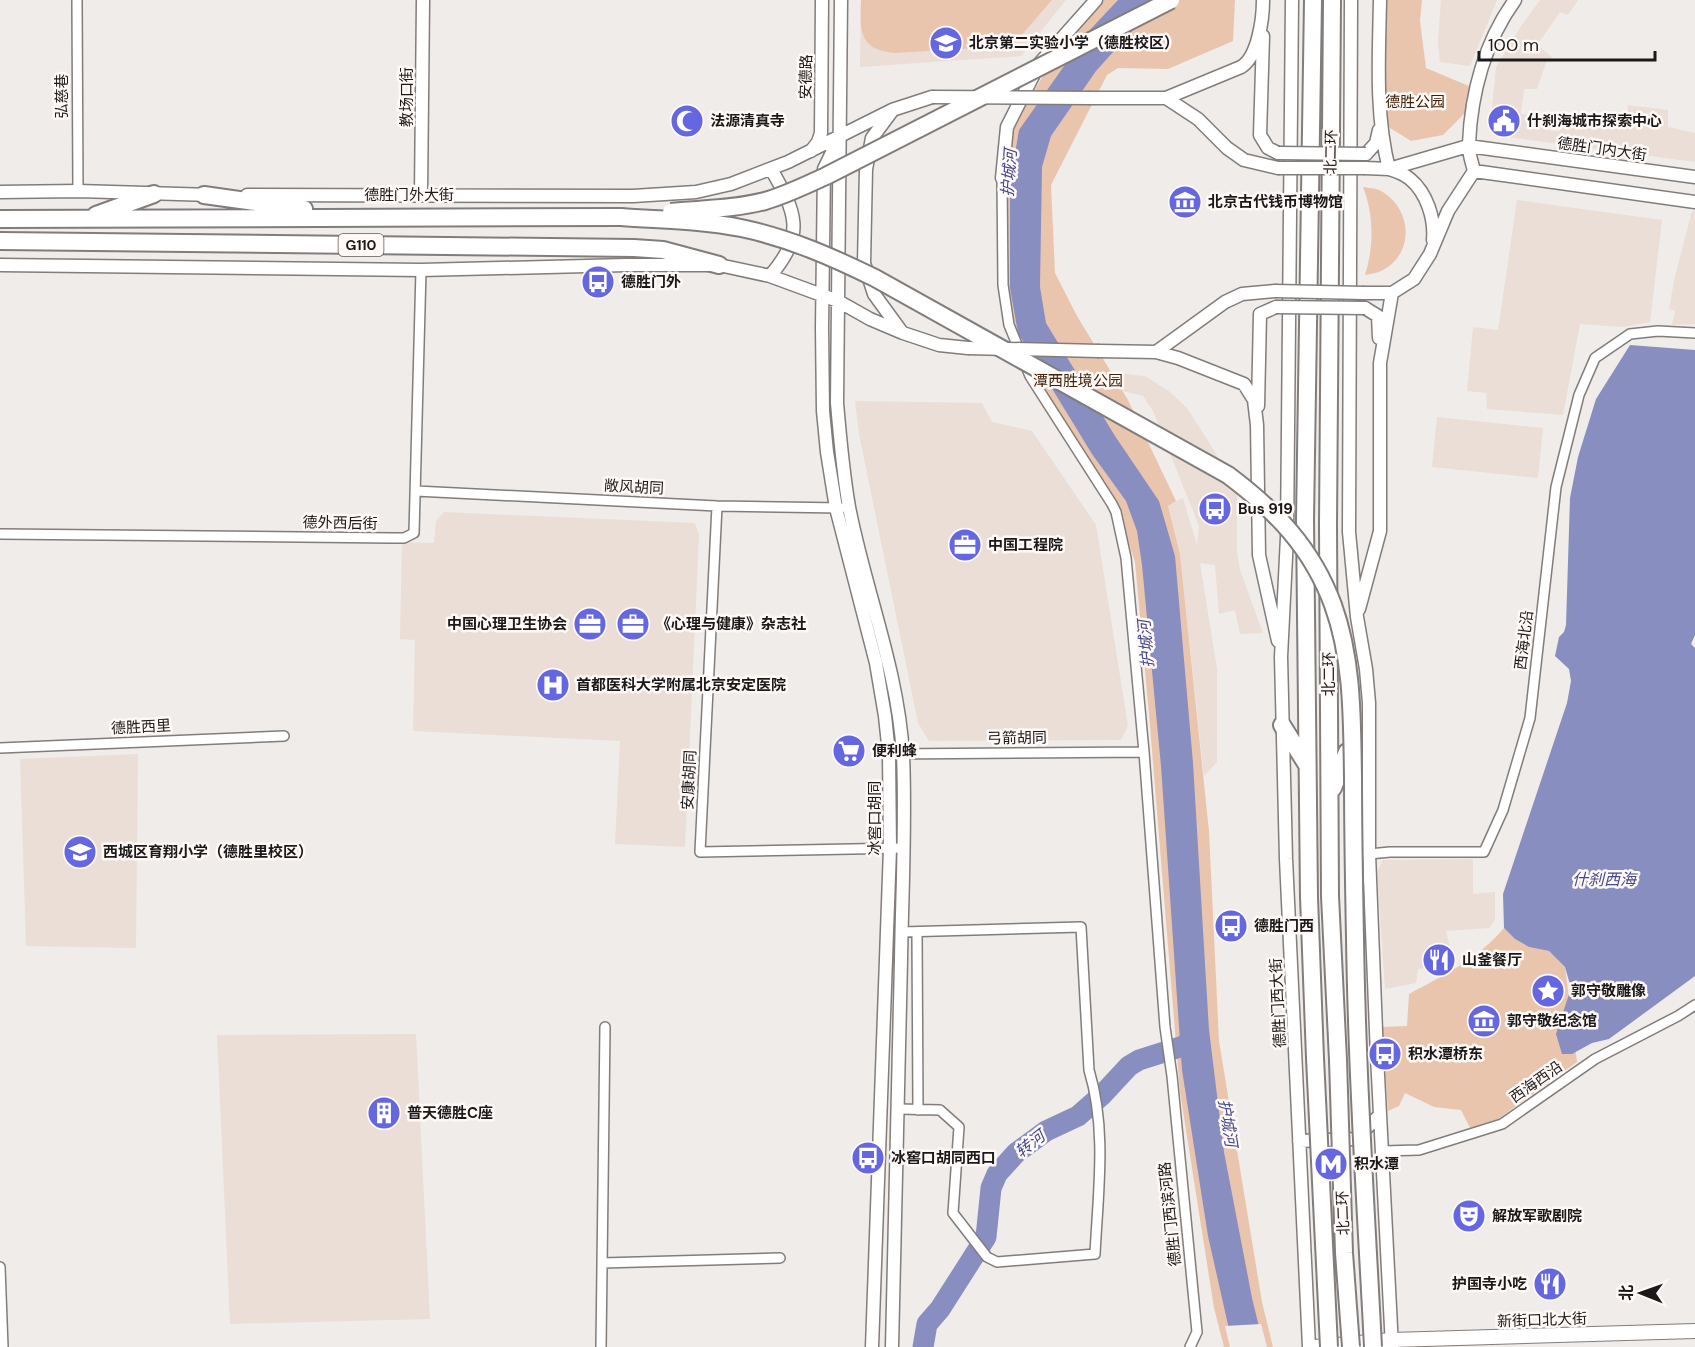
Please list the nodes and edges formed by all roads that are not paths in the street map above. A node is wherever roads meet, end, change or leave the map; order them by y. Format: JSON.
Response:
{"nodes":[{"id":1,"x":77,"y":0,"type":"edge"},
{"id":2,"x":423,"y":0,"type":"edge"},
{"id":3,"x":822,"y":0,"type":"edge"},
{"id":4,"x":841,"y":0,"type":"edge"},
{"id":5,"x":1096,"y":0,"type":"edge"},
{"id":6,"x":1171,"y":0,"type":"edge"},
{"id":7,"x":1263,"y":0,"type":"edge"},
{"id":8,"x":1292,"y":0,"type":"edge"},
{"id":9,"x":1312,"y":0,"type":"edge"},
{"id":10,"x":1332,"y":0,"type":"edge"},
{"id":11,"x":1351,"y":0,"type":"edge"},
{"id":12,"x":1380,"y":0,"type":"edge"},
{"id":13,"x":1515,"y":0,"type":"edge"},
{"id":14,"x":1263,"y":17,"type":"junction"},
{"id":15,"x":1166,"y":98,"type":"junction"},
{"id":16,"x":892,"y":110,"type":"junction"},
{"id":17,"x":1380,"y":116,"type":"junction"},
{"id":18,"x":840,"y":136,"type":"junction"},
{"id":19,"x":1468,"y":146,"type":"junction"},
{"id":20,"x":810,"y":152,"type":"junction"},
{"id":21,"x":771,"y":169,"type":"junction"},
{"id":22,"x":1389,"y":169,"type":"junction"},
{"id":23,"x":1474,"y":171,"type":"junction"},
{"id":24,"x":1695,"y":177,"type":"edge"},
{"id":25,"x":1002,"y":178,"type":"joint"},
{"id":26,"x":78,"y":191,"type":"junction"},
{"id":27,"x":0,"y":192,"type":"edge"},
{"id":28,"x":154,"y":194,"type":"junction"},
{"id":29,"x":421,"y":194,"type":"junction"},
{"id":30,"x":204,"y":195,"type":"junction"},
{"id":31,"x":1695,"y":202,"type":"edge"},
{"id":32,"x":358,"y":217,"type":"junction"},
{"id":33,"x":621,"y":217,"type":"junction"},
{"id":34,"x":0,"y":219,"type":"edge"},
{"id":35,"x":84,"y":219,"type":"junction"},
{"id":36,"x":0,"y":241,"type":"edge"},
{"id":37,"x":1432,"y":247,"type":"junction"},
{"id":38,"x":0,"y":265,"type":"edge"},
{"id":39,"x":719,"y":265,"type":"junction"},
{"id":40,"x":421,"y":270,"type":"junction"},
{"id":41,"x":770,"y":276,"type":"junction"},
{"id":42,"x":1392,"y":293,"type":"junction"},
{"id":43,"x":822,"y":295,"type":"junction"},
{"id":44,"x":837,"y":302,"type":"junction"},
{"id":45,"x":903,"y":333,"type":"junction"},
{"id":46,"x":1695,"y":333,"type":"edge"},
{"id":47,"x":1156,"y":352,"type":"junction"},
{"id":48,"x":1380,"y":363,"type":"junction"},
{"id":49,"x":1257,"y":425,"type":"junction"},
{"id":50,"x":416,"y":491,"type":"junction"},
{"id":51,"x":717,"y":506,"type":"junction"},
{"id":52,"x":836,"y":508,"type":"junction"},
{"id":53,"x":850,"y":508,"type":"junction"},
{"id":54,"x":0,"y":534,"type":"edge"},
{"id":55,"x":1357,"y":617,"type":"junction"},
{"id":56,"x":1281,"y":657,"type":"junction"},
{"id":57,"x":1366,"y":669,"type":"junction"},
{"id":58,"x":1282,"y":724,"type":"junction"},
{"id":59,"x":284,"y":736,"type":"dead end"},
{"id":60,"x":0,"y":748,"type":"edge"},
{"id":61,"x":1144,"y":752,"type":"junction"},
{"id":62,"x":1347,"y":752,"type":"junction"},
{"id":63,"x":889,"y":754,"type":"junction"},
{"id":64,"x":903,"y":755,"type":"junction"},
{"id":65,"x":1308,"y":766,"type":"junction"},
{"id":66,"x":1329,"y":797,"type":"junction"},
{"id":67,"x":890,"y":848,"type":"junction"},
{"id":68,"x":903,"y":848,"type":"junction"},
{"id":69,"x":1369,"y":854,"type":"junction"},
{"id":70,"x":902,"y":932,"type":"junction"},
{"id":71,"x":917,"y":933,"type":"junction"},
{"id":72,"x":1695,"y":1005,"type":"edge"},
{"id":73,"x":605,"y":1027,"type":"dead end"},
{"id":74,"x":899,"y":1109,"type":"junction"},
{"id":75,"x":918,"y":1110,"type":"junction"},
{"id":76,"x":1380,"y":1115,"type":"junction"},
{"id":77,"x":1355,"y":1139,"type":"junction"},
{"id":78,"x":1299,"y":1141,"type":"junction"},
{"id":79,"x":1383,"y":1151,"type":"junction"},
{"id":80,"x":780,"y":1258,"type":"dead end"},
{"id":81,"x":602,"y":1263,"type":"junction"},
{"id":82,"x":0,"y":1267,"type":"edge"},
{"id":83,"x":1695,"y":1331,"type":"edge"},
{"id":84,"x":1391,"y":1344,"type":"edge"},
{"id":85,"x":3,"y":1347,"type":"edge"},
{"id":86,"x":601,"y":1347,"type":"edge"},
{"id":87,"x":872,"y":1347,"type":"edge"},
{"id":88,"x":892,"y":1347,"type":"edge"},
{"id":89,"x":1190,"y":1347,"type":"edge"},
{"id":90,"x":1309,"y":1347,"type":"edge"},
{"id":91,"x":1315,"y":1347,"type":"edge"},
{"id":92,"x":1329,"y":1347,"type":"edge"},
{"id":93,"x":1351,"y":1347,"type":"edge"},
{"id":94,"x":1373,"y":1347,"type":"edge"}],
"edges":[{"from":1,"to":26,"type":"street","name":"弘慈巷"},
{"from":2,"to":29,"type":"street","name":"教场口街"},
{"from":3,"to":20,"type":"street","name":"安德路"},
{"from":4,"to":18,"type":"street"},
{"from":5,"to":25,"type":"street"},
{"from":6,"to":33,"type":"highway","bridge":true},
{"from":7,"to":14,"type":"street"},
{"from":8,"to":56,"type":"street"},
{"from":9,"to":65,"type":"highway","name":"北二环"},
{"from":10,"to":66,"type":"highway","name":"北二环"},
{"from":11,"to":55,"type":"street"},
{"from":12,"to":17,"type":"street"},
{"from":13,"to":19,"type":"street"},
{"from":14,"to":15,"type":"street"},
{"from":14,"to":17,"type":"street","bridge":true},
{"from":15,"to":16,"type":"street","name":"德胜门外大街","bridge":true},
{"from":15,"to":22,"type":"street","bridge":true},
{"from":16,"to":18,"type":"street","name":"德胜门外大街"},
{"from":16,"to":45,"type":"street"},
{"from":17,"to":22,"type":"street"},
{"from":18,"to":20,"type":"street","name":"德胜门外大街"},
{"from":18,"to":43,"type":"street","name":"冰窖口胡同"},
{"from":18,"to":44,"type":"street","name":"冰窖口胡同"},
{"from":19,"to":22,"type":"street"},
{"from":19,"to":23,"type":"street"},
{"from":19,"to":24,"type":"street","name":"德胜门内大街"},
{"from":20,"to":21,"type":"street","name":"德胜门外大街"},
{"from":21,"to":29,"type":"street","name":"德胜门外大街"},
{"from":21,"to":41,"type":"street"},
{"from":22,"to":37,"type":"street"},
{"from":23,"to":31,"type":"street"},
{"from":23,"to":37,"type":"street"},
{"from":25,"to":61,"type":"street","name":"德胜门西滨河路"},
{"from":26,"to":27,"type":"street","name":"德胜门外大街"},
{"from":26,"to":28,"type":"street","name":"德胜门外大街"},
{"from":28,"to":30,"type":"street","name":"德胜门外大街"},
{"from":28,"to":35,"type":"highway"},
{"from":29,"to":30,"type":"street","name":"德胜门外大街"},
{"from":30,"to":32,"type":"highway"},
{"from":32,"to":33,"type":"highway","name":"德胜门外大街","number":"G110"},
{"from":32,"to":35,"type":"highway","name":"德胜门外大街","number":"G110"},
{"from":33,"to":94,"type":"highway","bridge":true},
{"from":34,"to":35,"type":"highway","name":"德胜门外大街","number":"G110"},
{"from":36,"to":39,"type":"highway","number":"G110"},
{"from":37,"to":42,"type":"street"},
{"from":38,"to":40,"type":"street"},
{"from":39,"to":40,"type":"street"},
{"from":39,"to":41,"type":"street"},
{"from":40,"to":50,"type":"street","name":"德外西后街"},
{"from":41,"to":43,"type":"street"},
{"from":42,"to":47,"type":"street","bridge":true},
{"from":42,"to":48,"type":"street"},
{"from":43,"to":44,"type":"street"},
{"from":43,"to":52,"type":"street","name":"冰窖口胡同"},
{"from":44,"to":45,"type":"street"},
{"from":44,"to":53,"type":"street","name":"冰窖口胡同"},
{"from":45,"to":47,"type":"street","bridge":true},
{"from":46,"to":69,"type":"street","name":"西海北沿"},
{"from":47,"to":49,"type":"street"},
{"from":48,"to":49,"type":"street","bridge":true},
{"from":48,"to":55,"type":"street"},
{"from":49,"to":56,"type":"street"},
{"from":50,"to":51,"type":"street","name":"敞风胡同"},
{"from":50,"to":54,"type":"street","name":"德外西后街"},
{"from":51,"to":52,"type":"street","name":"敞风胡同"},
{"from":51,"to":67,"type":"street","name":"安康胡同"},
{"from":52,"to":53,"type":"street","name":"敞风胡同"},
{"from":52,"to":63,"type":"street","name":"冰窖口胡同"},
{"from":53,"to":64,"type":"street","name":"冰窖口胡同"},
{"from":55,"to":57,"type":"street"},
{"from":56,"to":58,"type":"street","name":"德胜门西大街"},
{"from":57,"to":62,"type":"street"},
{"from":57,"to":69,"type":"street"},
{"from":58,"to":65,"type":"highway"},
{"from":58,"to":78,"type":"street","name":"德胜门西大街"},
{"from":59,"to":60,"type":"street","name":"德胜西里"},
{"from":61,"to":64,"type":"street","name":"弓箭胡同"},
{"from":61,"to":89,"type":"street","name":"德胜门西滨河路"},
{"from":62,"to":66,"type":"highway"},
{"from":62,"to":77,"type":"street"},
{"from":63,"to":64,"type":"street","name":"弓箭胡同"},
{"from":63,"to":67,"type":"street","name":"冰窖口胡同"},
{"from":64,"to":68,"type":"street","name":"冰窖口胡同"},
{"from":65,"to":92,"type":"highway","name":"北二环","bridge":true},
{"from":66,"to":93,"type":"highway","name":"北二环","bridge":true},
{"from":67,"to":68,"type":"street","name":"安康胡同"},
{"from":67,"to":87,"type":"street","name":"冰窖口胡同"},
{"from":68,"to":70,"type":"street","name":"冰窖口胡同"},
{"from":69,"to":76,"type":"street"},
{"from":70,"to":71,"type":"street"},
{"from":70,"to":74,"type":"street","name":"冰窖口胡同"},
{"from":71,"to":75,"type":"street"},
{"from":71,"to":75,"type":"street"},
{"from":72,"to":79,"type":"street","name":"西海西沿"},
{"from":73,"to":81,"type":"street"},
{"from":74,"to":75,"type":"street"},
{"from":74,"to":88,"type":"street","name":"冰窖口胡同"},
{"from":76,"to":77,"type":"street"},
{"from":76,"to":79,"type":"street"},
{"from":77,"to":78,"type":"street"},
{"from":77,"to":84,"type":"street"},
{"from":78,"to":90,"type":"street","name":"德胜门西大街"},
{"from":79,"to":84,"type":"street"},
{"from":80,"to":81,"type":"street"},
{"from":81,"to":86,"type":"street"},
{"from":82,"to":85,"type":"street"},
{"from":83,"to":84,"type":"main road","name":"新街口北大街"},
{"from":84,"to":91,"type":"main road","name":"新街口北大街"}]}
